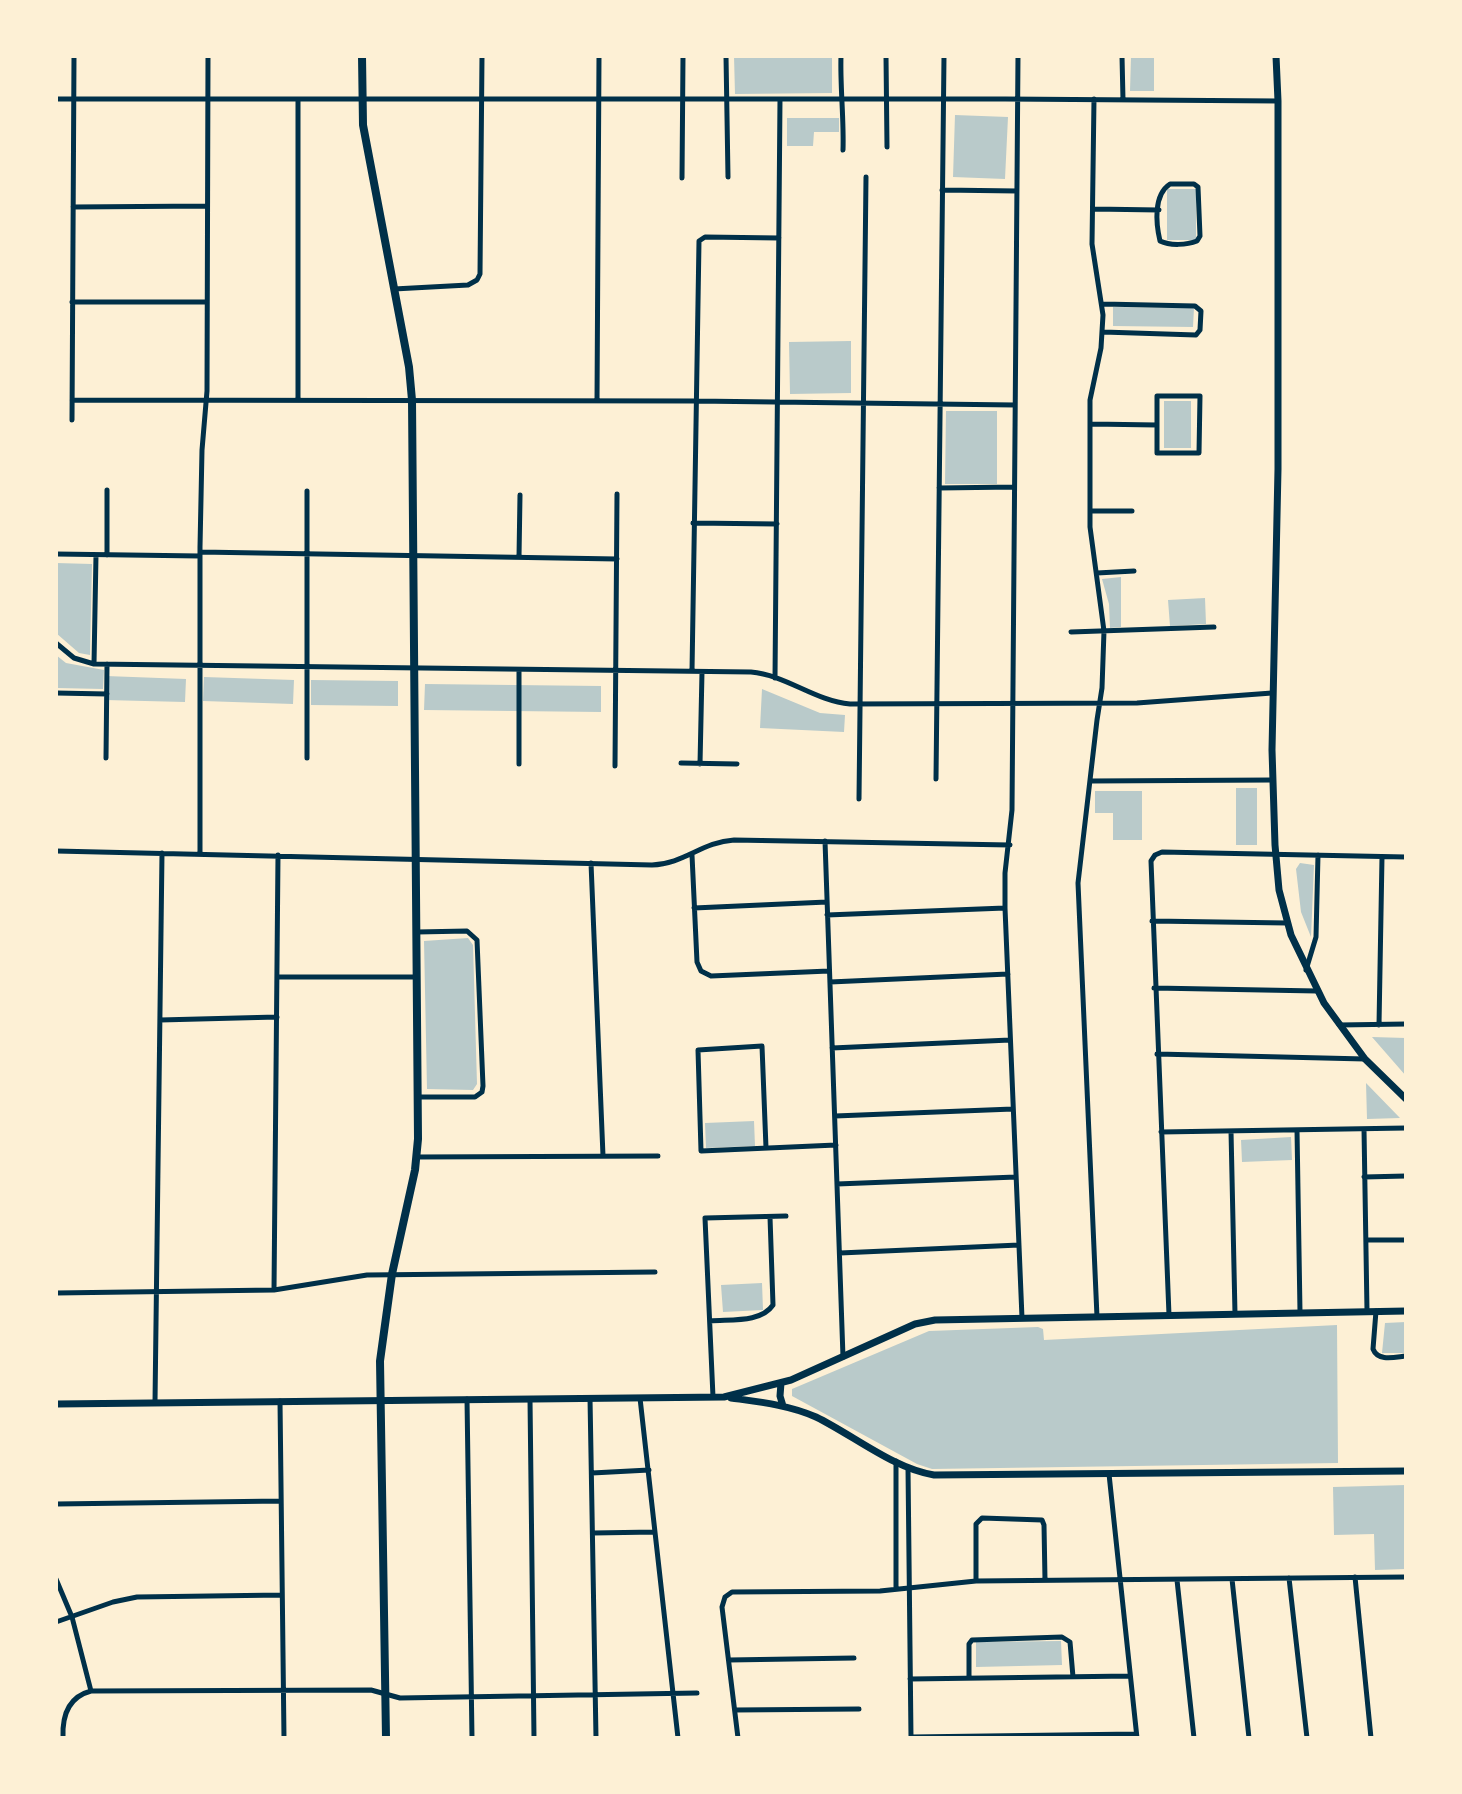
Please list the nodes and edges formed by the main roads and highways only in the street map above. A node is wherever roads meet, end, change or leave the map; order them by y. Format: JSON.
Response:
{"nodes":[{"id":1,"x":362,"y":56,"type":"edge"},
{"id":2,"x":386,"y":1738,"type":"edge"}],
"edges":[{"from":1,"to":2,"type":"main road"}]}
